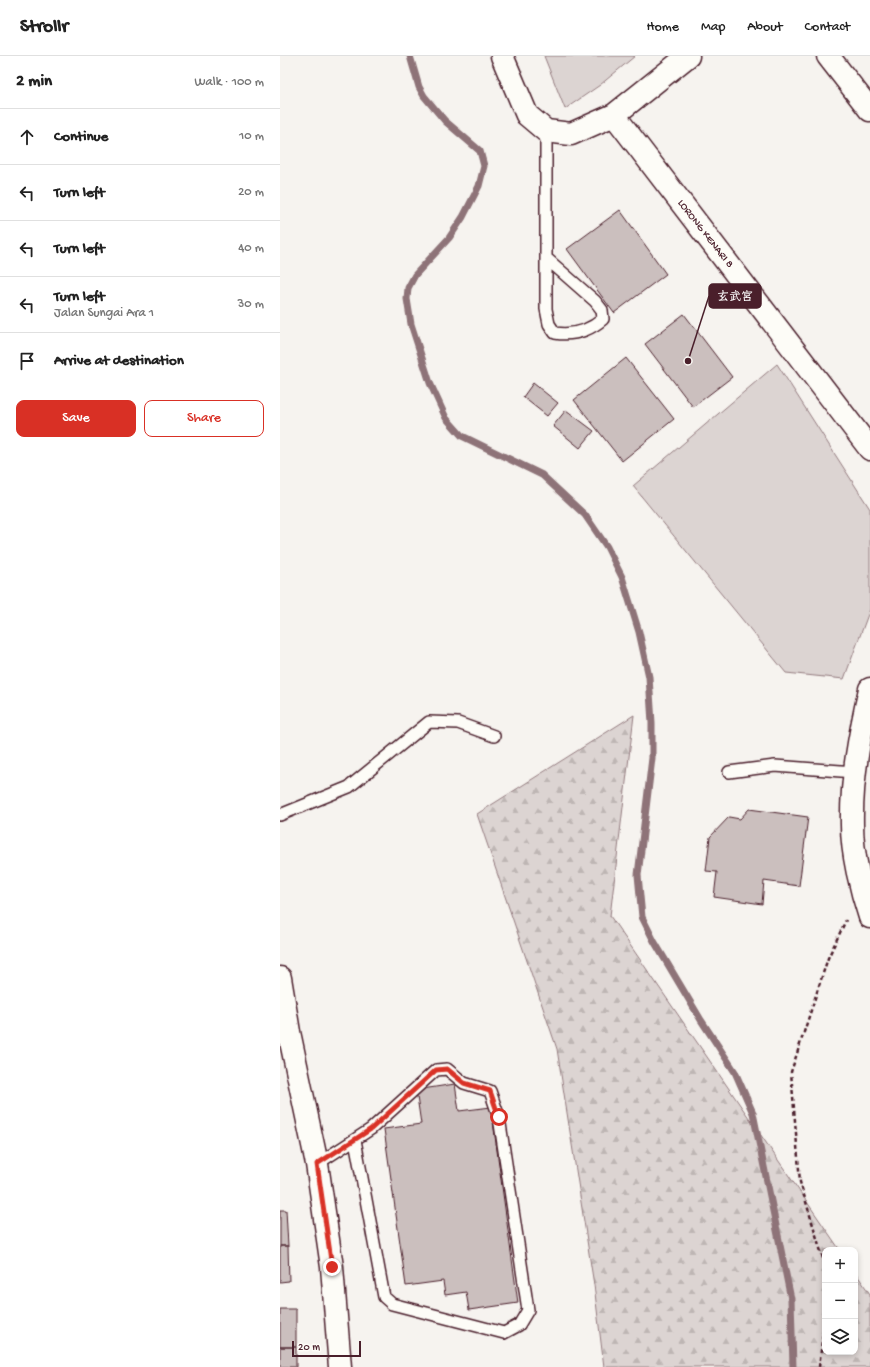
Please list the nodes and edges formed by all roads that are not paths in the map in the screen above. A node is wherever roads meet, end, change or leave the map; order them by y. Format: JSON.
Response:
{"nodes":[{"id":1,"x":502,"y":56,"type":"edge"},
{"id":2,"x":688,"y":56,"type":"edge"},
{"id":3,"x":828,"y":56,"type":"edge"},
{"id":4,"x":870,"y":110,"type":"edge"},
{"id":5,"x":614,"y":115,"type":"junction"},
{"id":6,"x":546,"y":131,"type":"junction"},
{"id":7,"x":546,"y":258,"type":"junction"},
{"id":8,"x":870,"y":449,"type":"edge"},
{"id":9,"x":870,"y":689,"type":"edge"},
{"id":10,"x":494,"y":736,"type":"dead end"},
{"id":11,"x":729,"y":772,"type":"dead end"},
{"id":12,"x":854,"y":772,"type":"junction"},
{"id":13,"x":280,"y":815,"type":"edge"},
{"id":14,"x":870,"y":917,"type":"edge"},
{"id":15,"x":280,"y":978,"type":"edge"},
{"id":16,"x":284,"y":1032,"type":"edge"},
{"id":17,"x":355,"y":1140,"type":"junction"},
{"id":18,"x":317,"y":1164,"type":"junction"},
{"id":19,"x":340,"y":1367,"type":"edge"}],
"edges":[{"from":1,"to":6,"type":"street"},
{"from":2,"to":5,"type":"street"},
{"from":3,"to":4,"type":"street"},
{"from":5,"to":6,"type":"street"},
{"from":5,"to":8,"type":"street","name":"LORONG KENARI 8"},
{"from":6,"to":7,"type":"lane"},
{"from":7,"to":7,"type":"lane"},
{"from":9,"to":12,"type":"street"},
{"from":10,"to":13,"type":"lane"},
{"from":11,"to":12,"type":"lane"},
{"from":12,"to":14,"type":"street"},
{"from":15,"to":16,"type":"street"},
{"from":16,"to":18,"type":"street"},
{"from":17,"to":17,"type":"lane"},
{"from":17,"to":18,"type":"lane"},
{"from":18,"to":19,"type":"street"}]}
